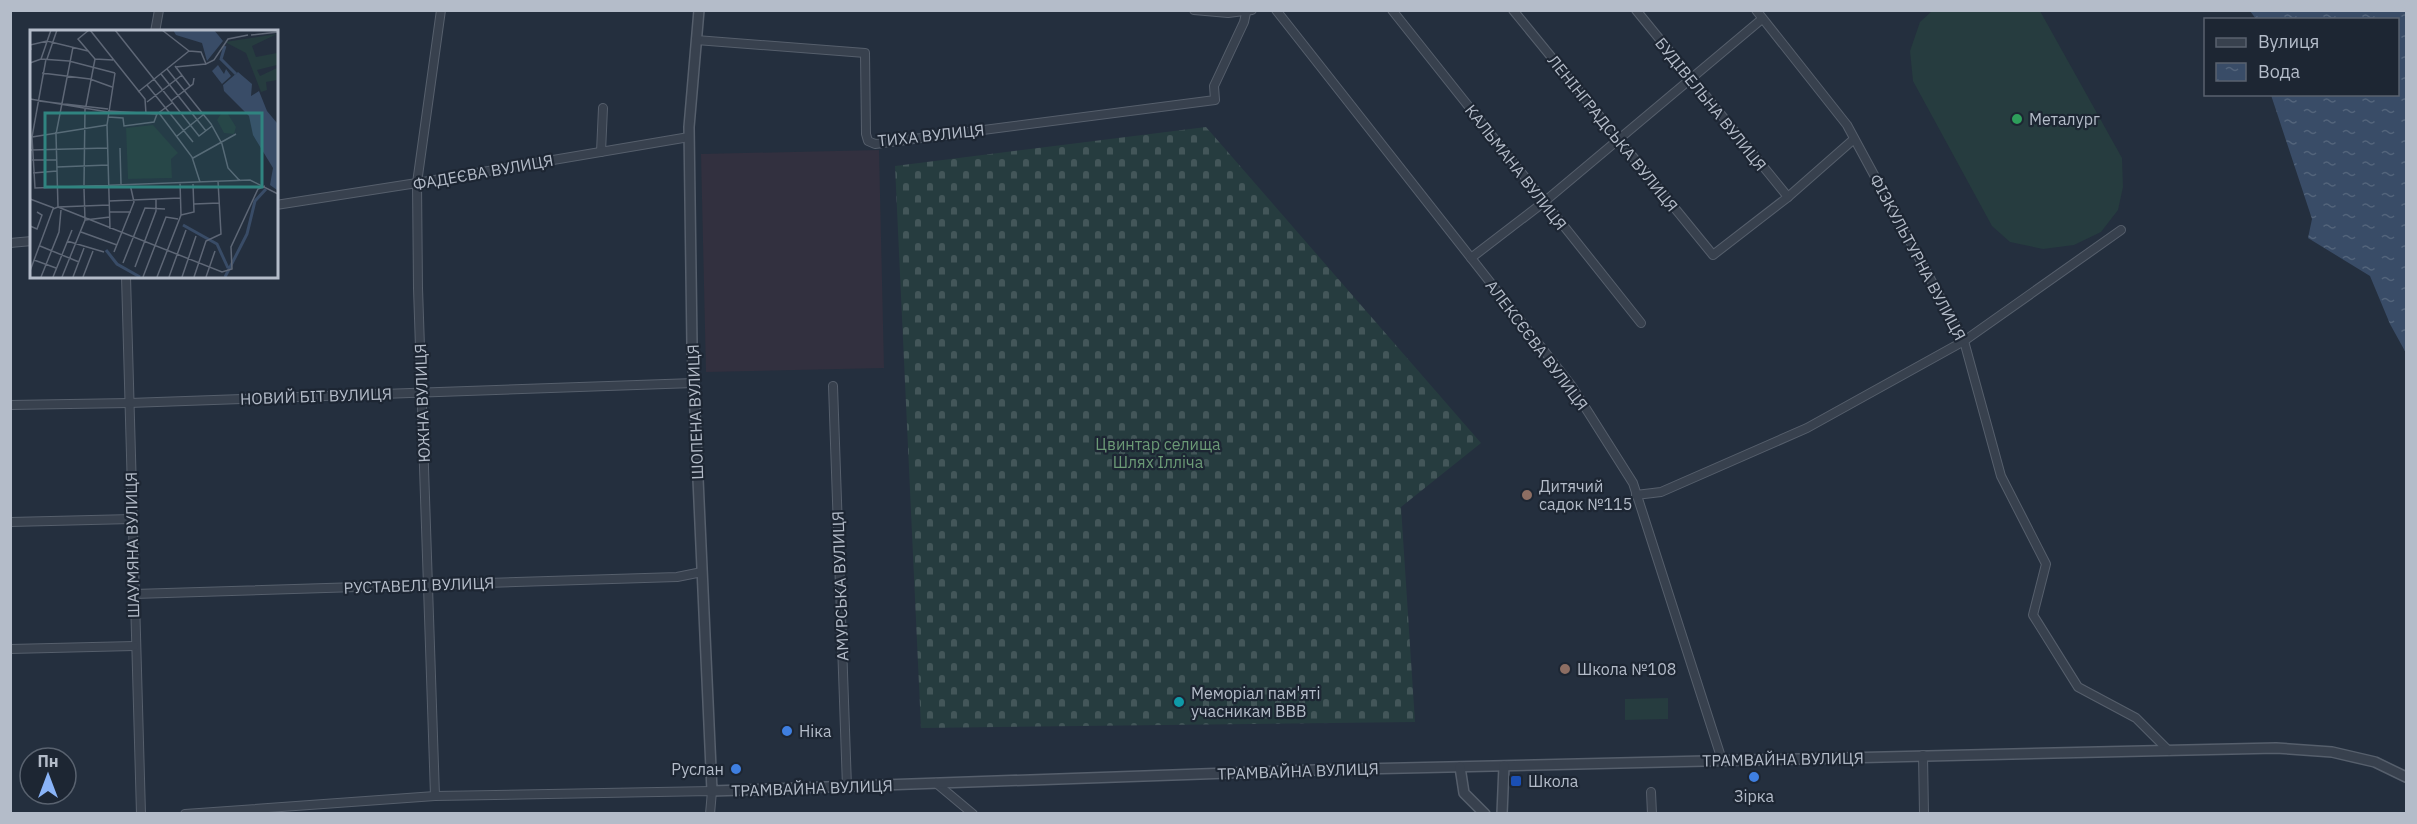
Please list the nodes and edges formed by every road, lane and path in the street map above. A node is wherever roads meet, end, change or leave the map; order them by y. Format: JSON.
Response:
{"nodes":[{"id":1,"x":159,"y":10,"type":"edge"},
{"id":2,"x":441,"y":10,"type":"edge"},
{"id":3,"x":699,"y":10,"type":"edge"},
{"id":4,"x":1194,"y":10,"type":"edge"},
{"id":5,"x":1276,"y":10,"type":"edge"},
{"id":6,"x":1392,"y":10,"type":"edge"},
{"id":7,"x":1513,"y":10,"type":"edge"},
{"id":8,"x":1636,"y":10,"type":"edge"},
{"id":9,"x":1756,"y":10,"type":"edge"},
{"id":10,"x":1249,"y":12,"type":"edge"},
{"id":11,"x":1762,"y":19,"type":"junction"},
{"id":12,"x":156,"y":30,"type":"edge"},
{"id":13,"x":696,"y":40,"type":"junction"},
{"id":14,"x":1690,"y":79,"type":"junction"},
{"id":15,"x":603,"y":108,"type":"dead end"},
{"id":16,"x":689,"y":136,"type":"junction"},
{"id":17,"x":1854,"y":139,"type":"junction"},
{"id":18,"x":1618,"y":140,"type":"junction"},
{"id":19,"x":601,"y":152,"type":"junction"},
{"id":20,"x":417,"y":183,"type":"junction"},
{"id":21,"x":1788,"y":197,"type":"junction"},
{"id":22,"x":1544,"y":202,"type":"junction"},
{"id":23,"x":278,"y":205,"type":"edge"},
{"id":24,"x":2121,"y":230,"type":"dead end"},
{"id":25,"x":30,"y":241,"type":"edge"},
{"id":26,"x":10,"y":243,"type":"edge"},
{"id":27,"x":1471,"y":258,"type":"junction"},
{"id":28,"x":126,"y":278,"type":"edge"},
{"id":29,"x":1641,"y":323,"type":"dead end"},
{"id":30,"x":1964,"y":341,"type":"junction"},
{"id":31,"x":694,"y":383,"type":"junction"},
{"id":32,"x":833,"y":386,"type":"dead end"},
{"id":33,"x":421,"y":392,"type":"junction"},
{"id":34,"x":129,"y":403,"type":"junction"},
{"id":35,"x":10,"y":405,"type":"edge"},
{"id":36,"x":1636,"y":495,"type":"junction"},
{"id":37,"x":132,"y":519,"type":"junction"},
{"id":38,"x":10,"y":522,"type":"edge"},
{"id":39,"x":702,"y":572,"type":"junction"},
{"id":40,"x":429,"y":585,"type":"junction"},
{"id":41,"x":134,"y":594,"type":"junction"},
{"id":42,"x":134,"y":646,"type":"junction"},
{"id":43,"x":10,"y":649,"type":"edge"},
{"id":44,"x":2169,"y":751,"type":"junction"},
{"id":45,"x":1923,"y":756,"type":"junction"},
{"id":46,"x":1722,"y":760,"type":"junction"},
{"id":47,"x":1503,"y":766,"type":"junction"},
{"id":48,"x":1460,"y":767,"type":"junction"},
{"id":49,"x":2406,"y":777,"type":"edge"},
{"id":50,"x":936,"y":783,"type":"junction"},
{"id":51,"x":847,"y":787,"type":"junction"},
{"id":52,"x":712,"y":791,"type":"junction"},
{"id":53,"x":1651,"y":792,"type":"dead end"},
{"id":54,"x":435,"y":796,"type":"junction"},
{"id":55,"x":141,"y":813,"type":"edge"},
{"id":56,"x":185,"y":813,"type":"edge"},
{"id":57,"x":710,"y":813,"type":"edge"},
{"id":58,"x":974,"y":813,"type":"edge"},
{"id":59,"x":1485,"y":813,"type":"edge"},
{"id":60,"x":1502,"y":813,"type":"edge"},
{"id":61,"x":1652,"y":813,"type":"edge"},
{"id":62,"x":1924,"y":813,"type":"edge"}],
"edges":[{"from":1,"to":12,"type":"street"},
{"from":2,"to":20,"type":"street","name":"ЮЖНА ВУЛИЦЯ"},
{"from":3,"to":13,"type":"street","name":"ШОПЕНА ВУЛИЦЯ"},
{"from":4,"to":10,"type":"street"},
{"from":5,"to":27,"type":"street","name":"АЛЕКСЄЄВА ВУЛИЦЯ"},
{"from":6,"to":22,"type":"street","name":"КАЛЬМАНА ВУЛИЦЯ"},
{"from":7,"to":18,"type":"street","name":"ЛЕНІНГРАДСЬКА ВУЛИЦЯ"},
{"from":8,"to":14,"type":"street","name":"БУДІВЕЛЬНА ВУЛИЦЯ"},
{"from":9,"to":11,"type":"street","name":"ФIЗКУЛЬТУРНА ВУЛИЦЯ"},
{"from":10,"to":13,"type":"street","name":"ТИХА ВУЛИЦЯ"},
{"from":11,"to":14,"type":"street"},
{"from":11,"to":17,"type":"street","name":"ФIЗКУЛЬТУРНА ВУЛИЦЯ"},
{"from":13,"to":16,"type":"street","name":"ШОПЕНА ВУЛИЦЯ"},
{"from":14,"to":18,"type":"street"},
{"from":14,"to":21,"type":"street","name":"БУДІВЕЛЬНА ВУЛИЦЯ"},
{"from":15,"to":19,"type":"street"},
{"from":16,"to":19,"type":"street","name":"ФАДЕЄВА ВУЛИЦЯ"},
{"from":16,"to":31,"type":"street","name":"ШОПЕНА ВУЛИЦЯ"},
{"from":17,"to":21,"type":"street"},
{"from":17,"to":30,"type":"street","name":"ФIЗКУЛЬТУРНА ВУЛИЦЯ"},
{"from":18,"to":21,"type":"street","name":"ЛЕНІНГРАДСЬКА ВУЛИЦЯ"},
{"from":18,"to":22,"type":"street"},
{"from":19,"to":20,"type":"street","name":"ФАДЕЄВА ВУЛИЦЯ"},
{"from":20,"to":23,"type":"street","name":"ФАДЕЄВА ВУЛИЦЯ"},
{"from":20,"to":33,"type":"street","name":"ЮЖНА ВУЛИЦЯ"},
{"from":22,"to":27,"type":"street"},
{"from":22,"to":29,"type":"street","name":"КАЛЬМАНА ВУЛИЦЯ"},
{"from":24,"to":30,"type":"street"},
{"from":25,"to":26,"type":"street"},
{"from":27,"to":36,"type":"street","name":"АЛЕКСЄЄВА ВУЛИЦЯ"},
{"from":28,"to":34,"type":"street","name":"ШАУМЯНА ВУЛИЦЯ"},
{"from":30,"to":36,"type":"street"},
{"from":30,"to":44,"type":"street","name":"ФIЗКУЛЬТУРНА ВУЛИЦЯ"},
{"from":31,"to":33,"type":"street","name":"НОВИЙ БІТ ВУЛИЦЯ"},
{"from":31,"to":39,"type":"street","name":"ШОПЕНА ВУЛИЦЯ"},
{"from":32,"to":51,"type":"street","name":"АМУРСЬКА ВУЛИЦЯ"},
{"from":33,"to":34,"type":"street","name":"НОВИЙ БІТ ВУЛИЦЯ"},
{"from":33,"to":40,"type":"street","name":"ЮЖНА ВУЛИЦЯ"},
{"from":34,"to":35,"type":"street","name":"НОВИЙ БІТ ВУЛИЦЯ"},
{"from":34,"to":37,"type":"street","name":"ШАУМЯНА ВУЛИЦЯ"},
{"from":36,"to":46,"type":"street","name":"АЛЕКСЄЄВА ВУЛИЦЯ"},
{"from":37,"to":38,"type":"street"},
{"from":37,"to":41,"type":"street","name":"ШАУМЯНА ВУЛИЦЯ"},
{"from":39,"to":40,"type":"street","name":"РУСТАВЕЛІ ВУЛИЦЯ"},
{"from":39,"to":52,"type":"street","name":"ШОПЕНА ВУЛИЦЯ"},
{"from":40,"to":41,"type":"street","name":"РУСТАВЕЛІ ВУЛИЦЯ"},
{"from":40,"to":54,"type":"street","name":"ЮЖНА ВУЛИЦЯ"},
{"from":41,"to":42,"type":"street","name":"ШАУМЯНА ВУЛИЦЯ"},
{"from":42,"to":43,"type":"street"},
{"from":42,"to":55,"type":"street","name":"ШАУМЯНА ВУЛИЦЯ"},
{"from":44,"to":45,"type":"street","name":"ТРАМВАЙНА ВУЛИЦЯ"},
{"from":44,"to":49,"type":"street","name":"ТРАМВАЙНА ВУЛИЦЯ"},
{"from":45,"to":46,"type":"street","name":"ТРАМВАЙНА ВУЛИЦЯ"},
{"from":45,"to":62,"type":"street"},
{"from":46,"to":47,"type":"street","name":"ТРАМВАЙНА ВУЛИЦЯ"},
{"from":47,"to":48,"type":"street","name":"ТРАМВАЙНА ВУЛИЦЯ"},
{"from":47,"to":60,"type":"street"},
{"from":48,"to":50,"type":"street","name":"ТРАМВАЙНА ВУЛИЦЯ"},
{"from":48,"to":59,"type":"street"},
{"from":50,"to":51,"type":"street","name":"ТРАМВАЙНА ВУЛИЦЯ"},
{"from":50,"to":58,"type":"street"},
{"from":51,"to":52,"type":"street","name":"ТРАМВАЙНА ВУЛИЦЯ"},
{"from":52,"to":54,"type":"street","name":"ТРАМВАЙНА ВУЛИЦЯ"},
{"from":52,"to":57,"type":"street","name":"ШОПЕНА ВУЛИЦЯ"},
{"from":53,"to":61,"type":"street"},
{"from":54,"to":56,"type":"street","name":"ТРАМВАЙНА ВУЛИЦЯ"}]}
